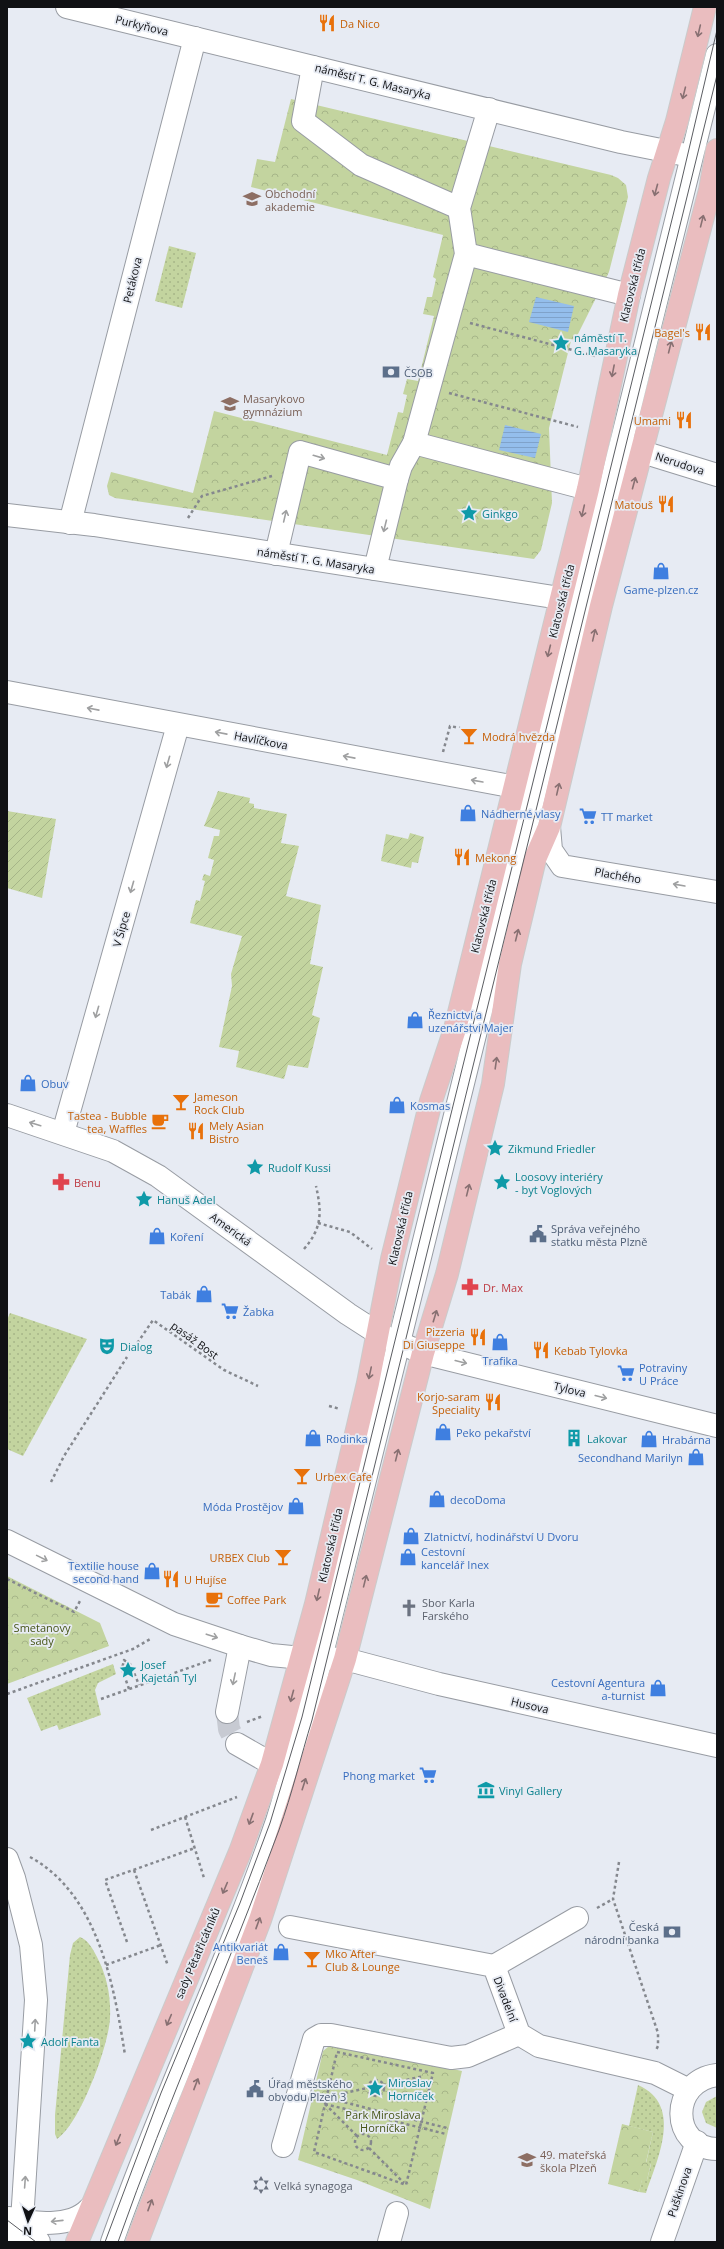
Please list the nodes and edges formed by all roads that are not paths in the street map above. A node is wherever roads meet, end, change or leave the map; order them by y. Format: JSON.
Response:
{"nodes":[{"id":1,"x":67,"y":7,"type":"edge"},
{"id":2,"x":705,"y":7,"type":"edge"},
{"id":3,"x":195,"y":38,"type":"junction"},
{"id":4,"x":717,"y":55,"type":"edge"},
{"id":5,"x":313,"y":67,"type":"junction"},
{"id":6,"x":488,"y":109,"type":"junction"},
{"id":7,"x":667,"y":152,"type":"junction"},
{"id":8,"x":693,"y":157,"type":"junction"},
{"id":9,"x":716,"y":157,"type":"edge"},
{"id":10,"x":459,"y":208,"type":"junction"},
{"id":11,"x":466,"y":254,"type":"junction"},
{"id":12,"x":629,"y":295,"type":"junction"},
{"id":13,"x":600,"y":439,"type":"junction"},
{"id":14,"x":414,"y":443,"type":"junction"},
{"id":15,"x":621,"y":445,"type":"junction"},
{"id":16,"x":642,"y":451,"type":"junction"},
{"id":17,"x":717,"y":475,"type":"edge"},
{"id":18,"x":397,"y":479,"type":"junction"},
{"id":19,"x":588,"y":489,"type":"junction"},
{"id":20,"x":7,"y":515,"type":"edge"},
{"id":21,"x":70,"y":522,"type":"junction"},
{"id":22,"x":276,"y":554,"type":"junction"},
{"id":23,"x":375,"y":569,"type":"junction"},
{"id":24,"x":582,"y":602,"type":"junction"},
{"id":25,"x":7,"y":692,"type":"edge"},
{"id":26,"x":178,"y":725,"type":"junction"},
{"id":27,"x":515,"y":787,"type":"junction"},
{"id":28,"x":548,"y":827,"type":"junction"},
{"id":29,"x":717,"y":892,"type":"edge"},
{"id":30,"x":7,"y":1115,"type":"edge"},
{"id":31,"x":63,"y":1133,"type":"junction"},
{"id":32,"x":379,"y":1334,"type":"junction"},
{"id":33,"x":399,"y":1344,"type":"junction"},
{"id":34,"x":423,"y":1353,"type":"junction"},
{"id":35,"x":717,"y":1426,"type":"edge"},
{"id":36,"x":7,"y":1541,"type":"edge"},
{"id":37,"x":240,"y":1646,"type":"junction"},
{"id":38,"x":312,"y":1658,"type":"junction"},
{"id":39,"x":345,"y":1659,"type":"junction"},
{"id":40,"x":717,"y":1746,"type":"edge"},
{"id":41,"x":272,"y":1764,"type":"junction"},
{"id":42,"x":13,"y":1867,"type":"edge"},
{"id":43,"x":577,"y":1918,"type":"dead end"},
{"id":44,"x":290,"y":1927,"type":"dead end"},
{"id":45,"x":494,"y":1966,"type":"junction"},
{"id":46,"x":519,"y":2034,"type":"junction"},
{"id":47,"x":717,"y":2075,"type":"edge"},
{"id":48,"x":689,"y":2090,"type":"junction"},
{"id":49,"x":282,"y":2146,"type":"dead end"},
{"id":50,"x":707,"y":2146,"type":"edge"},
{"id":51,"x":89,"y":2209,"type":"junction"},
{"id":52,"x":397,"y":2213,"type":"dead end"},
{"id":53,"x":14,"y":2219,"type":"edge"},
{"id":54,"x":15,"y":2242,"type":"edge"},
{"id":55,"x":39,"y":2242,"type":"edge"},
{"id":56,"x":77,"y":2242,"type":"edge"},
{"id":57,"x":112,"y":2242,"type":"edge"},
{"id":58,"x":137,"y":2242,"type":"edge"},
{"id":59,"x":389,"y":2242,"type":"edge"},
{"id":60,"x":662,"y":2242,"type":"edge"}],
"edges":[{"from":1,"to":3,"type":"street","name":"Purkyňova"},
{"from":2,"to":7,"type":"main road","name":"Klatovská třída","one_way":true},
{"from":3,"to":5,"type":"street","name":"náměstí T. G. Masaryka"},
{"from":3,"to":21,"type":"street","name":"Petákova"},
{"from":4,"to":8,"type":"street","name":"Klatovská třída"},
{"from":5,"to":6,"type":"street","name":"náměstí T. G. Masaryka"},
{"from":5,"to":10,"type":"street"},
{"from":6,"to":7,"type":"street","name":"náměstí T. G. Masaryka"},
{"from":6,"to":10,"type":"street"},
{"from":7,"to":8,"type":"street","name":"Klatovská třída"},
{"from":7,"to":12,"type":"main road","name":"Klatovská třída","one_way":true},
{"from":8,"to":9,"type":"street","name":"Klatovská třída"},
{"from":8,"to":15,"type":"street","name":"Klatovská třída"},
{"from":16,"to":9,"type":"main road","name":"Klatovská třída","one_way":true},
{"from":10,"to":11,"type":"street"},
{"from":11,"to":12,"type":"street"},
{"from":11,"to":14,"type":"street"},
{"from":12,"to":13,"type":"main road","name":"Klatovská třída","one_way":true},
{"from":13,"to":15,"type":"street","name":"Nerudova"},
{"from":13,"to":19,"type":"main road","name":"Klatovská třída"},
{"from":14,"to":18,"type":"street"},
{"from":14,"to":19,"type":"street"},
{"from":15,"to":16,"type":"street","name":"Nerudova"},
{"from":15,"to":24,"type":"street","name":"Klatovská třída"},
{"from":16,"to":17,"type":"street","name":"Nerudova"},
{"from":24,"to":16,"type":"main road","name":"Klatovská třída","one_way":true},
{"from":22,"to":18,"type":"street","one_way":true},
{"from":18,"to":23,"type":"street","one_way":true},
{"from":19,"to":24,"type":"main road","name":"Klatovská třída","one_way":true},
{"from":20,"to":21,"type":"street","name":"náměstí T. G. Masaryka"},
{"from":21,"to":22,"type":"street","name":"náměstí T. G. Masaryka"},
{"from":22,"to":23,"type":"street","name":"náměstí T. G. Masaryka"},
{"from":23,"to":24,"type":"street","name":"náměstí T. G. Masaryka"},
{"from":24,"to":27,"type":"main road","name":"Klatovská třída","one_way":true},
{"from":28,"to":24,"type":"main road","name":"Klatovská třída","one_way":true},
{"from":24,"to":33,"type":"street","name":"Klatovská třída"},
{"from":26,"to":25,"type":"street","name":"Havlíčkova","one_way":true},
{"from":27,"to":26,"type":"street","name":"Havlíčkova","one_way":true},
{"from":26,"to":31,"type":"street","name":"V Šipce","one_way":true},
{"from":27,"to":32,"type":"main road","name":"Klatovská třída"},
{"from":29,"to":28,"type":"street","name":"Plachého","one_way":true},
{"from":34,"to":28,"type":"main road","name":"Klatovská třída","one_way":true},
{"from":31,"to":30,"type":"street","name":"Americká","one_way":true},
{"from":31,"to":32,"type":"street","name":"Americká"},
{"from":32,"to":33,"type":"street","name":"Americká"},
{"from":32,"to":38,"type":"main road","name":"Klatovská třída","one_way":true},
{"from":33,"to":34,"type":"street","name":"Americká"},
{"from":33,"to":38,"type":"street","name":"Klatovská třída"},
{"from":34,"to":35,"type":"street","name":"Tylova","one_way":true},
{"from":39,"to":34,"type":"main road","name":"Klatovská třída","one_way":true},
{"from":36,"to":37,"type":"street","one_way":true},
{"from":37,"to":38,"type":"street"},
{"from":37,"to":41,"type":"street","one_way":true},
{"from":38,"to":39,"type":"street"},
{"from":38,"to":41,"type":"main road","name":"sady Pětatřicátníků","one_way":true},
{"from":38,"to":57,"type":"street"},
{"from":39,"to":40,"type":"street","name":"Husova"},
{"from":58,"to":39,"type":"main road","one_way":true},
{"from":41,"to":51,"type":"main road","name":"sady Pětatřicátníků","one_way":true},
{"from":53,"to":42,"type":"street","one_way":true},
{"from":43,"to":45,"type":"street"},
{"from":44,"to":45,"type":"street","name":"Divadelní"},
{"from":45,"to":46,"type":"street","name":"Divadelní"},
{"from":46,"to":48,"type":"street","name":"Divadelní"},
{"from":46,"to":49,"type":"street"},
{"from":47,"to":48,"type":"street"},
{"from":48,"to":50,"type":"street"},
{"from":50,"to":60,"type":"street","name":"Puškinova"},
{"from":51,"to":53,"type":"street","one_way":true},
{"from":51,"to":56,"type":"main road","name":"sady Pětatřicátníků"},
{"from":52,"to":59,"type":"street"},
{"from":53,"to":54,"type":"street"},
{"from":53,"to":55,"type":"street"}]}
